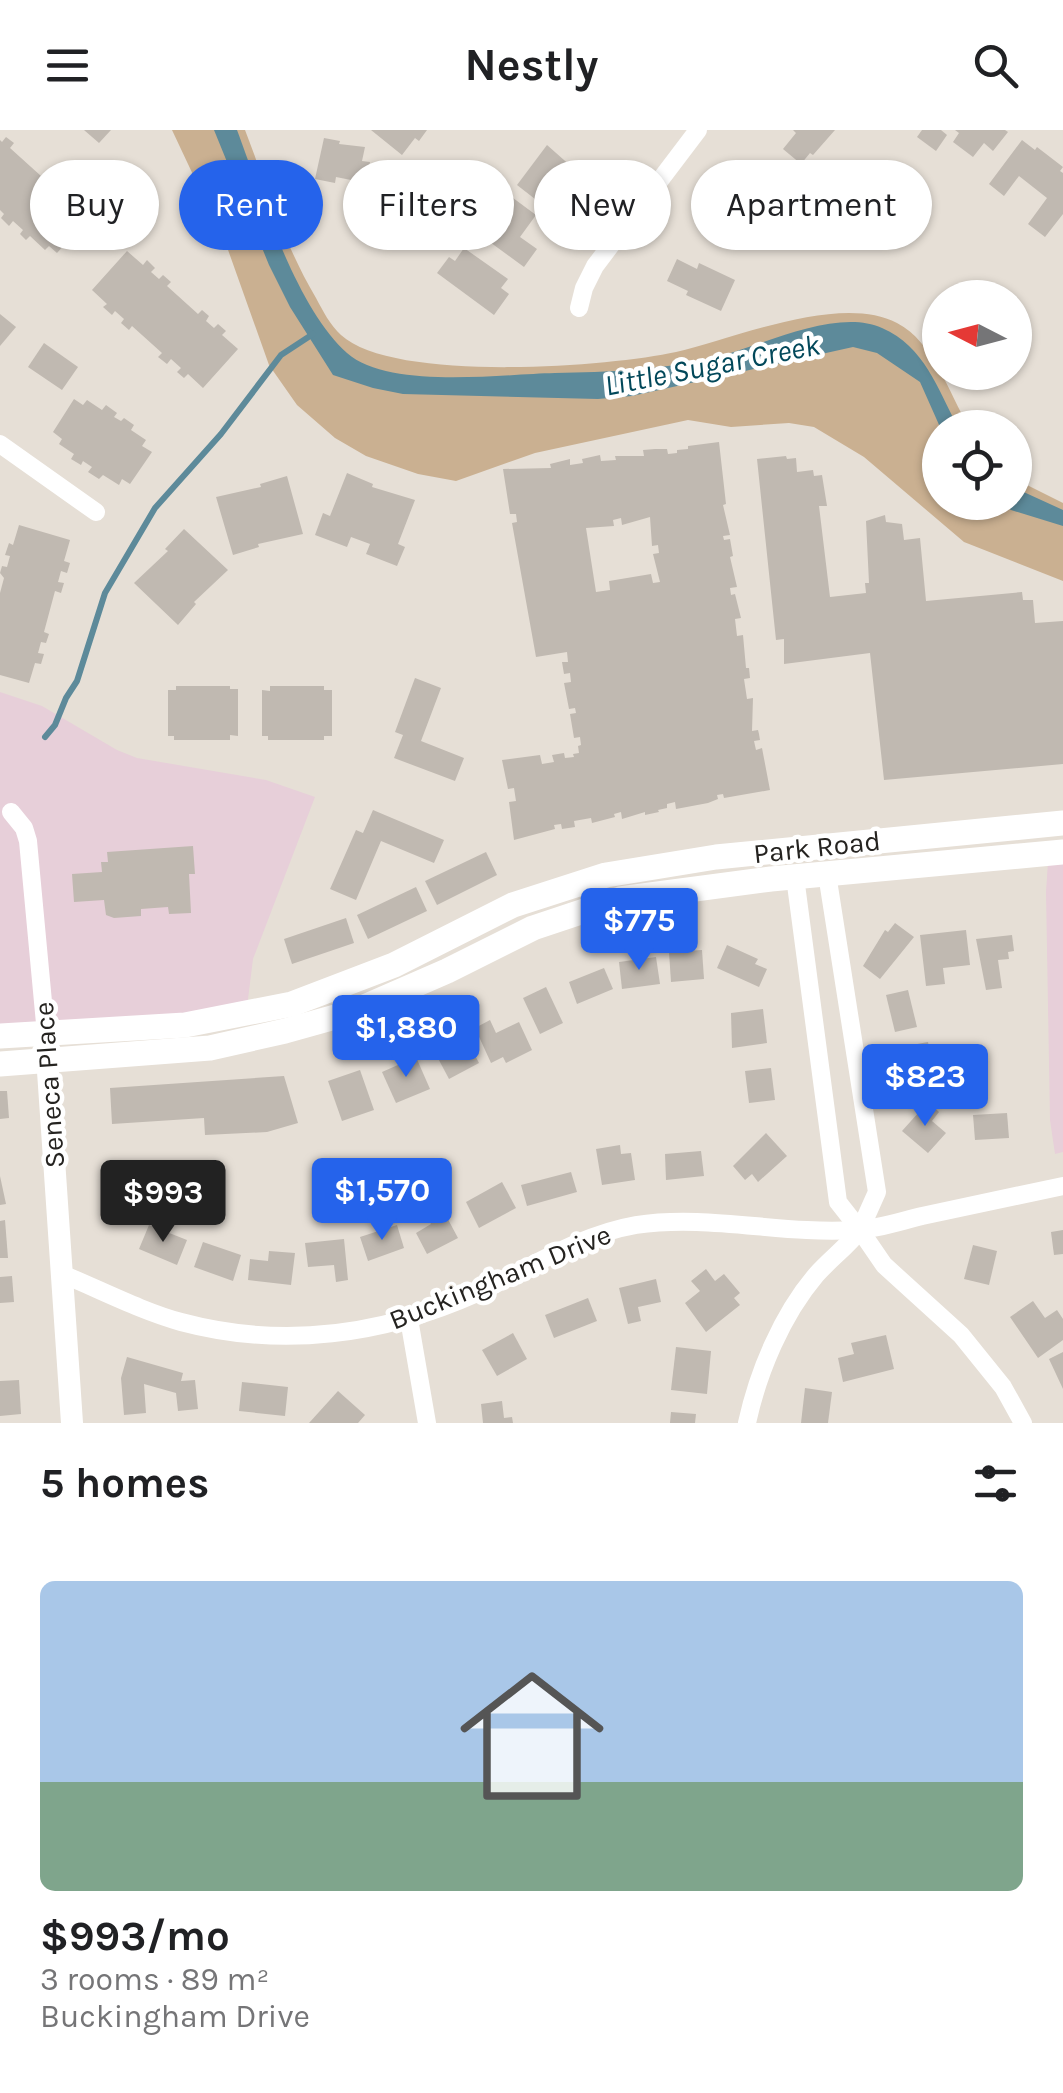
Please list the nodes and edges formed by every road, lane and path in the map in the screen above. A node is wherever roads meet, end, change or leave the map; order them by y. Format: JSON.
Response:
{"nodes":[{"id":1,"x":698,"y":130,"type":"edge"},
{"id":2,"x":579,"y":308,"type":"dead end"},
{"id":3,"x":0,"y":444,"type":"edge"},
{"id":4,"x":96,"y":512,"type":"dead end"},
{"id":5,"x":12,"y":812,"type":"dead end"},
{"id":6,"x":1063,"y":823,"type":"edge"},
{"id":7,"x":1063,"y":852,"type":"edge"},
{"id":8,"x":827,"y":874,"type":"junction"},
{"id":9,"x":795,"y":878,"type":"junction"},
{"id":10,"x":0,"y":1036,"type":"edge"},
{"id":11,"x":46,"y":1046,"type":"junction"},
{"id":12,"x":0,"y":1064,"type":"edge"},
{"id":13,"x":1063,"y":1186,"type":"edge"},
{"id":14,"x":860,"y":1230,"type":"junction"},
{"id":15,"x":62,"y":1274,"type":"junction"},
{"id":16,"x":409,"y":1318,"type":"junction"},
{"id":17,"x":72,"y":1423,"type":"edge"},
{"id":18,"x":427,"y":1423,"type":"edge"},
{"id":19,"x":747,"y":1423,"type":"edge"},
{"id":20,"x":1023,"y":1423,"type":"edge"}],
"edges":[{"from":1,"to":2,"type":"street"},
{"from":3,"to":4,"type":"street"},
{"from":5,"to":11,"type":"street","name":"Seneca Place"},
{"from":6,"to":11,"type":"main road","name":"Park Road"},
{"from":7,"to":8,"type":"main road","name":"Park Road"},
{"from":8,"to":9,"type":"main road","name":"Park Road"},
{"from":8,"to":14,"type":"street"},
{"from":9,"to":11,"type":"main road","name":"Park Road"},
{"from":9,"to":14,"type":"street"},
{"from":10,"to":11,"type":"main road","name":"Park Road"},
{"from":11,"to":12,"type":"main road","name":"Park Road"},
{"from":11,"to":15,"type":"street","name":"Seneca Place"},
{"from":13,"to":14,"type":"street","name":"Buckingham Drive"},
{"from":14,"to":16,"type":"street","name":"Buckingham Drive"},
{"from":14,"to":19,"type":"street"},
{"from":14,"to":20,"type":"street"},
{"from":15,"to":16,"type":"street","name":"Buckingham Drive"},
{"from":15,"to":17,"type":"street","name":"Seneca Place"},
{"from":16,"to":18,"type":"street"}]}
